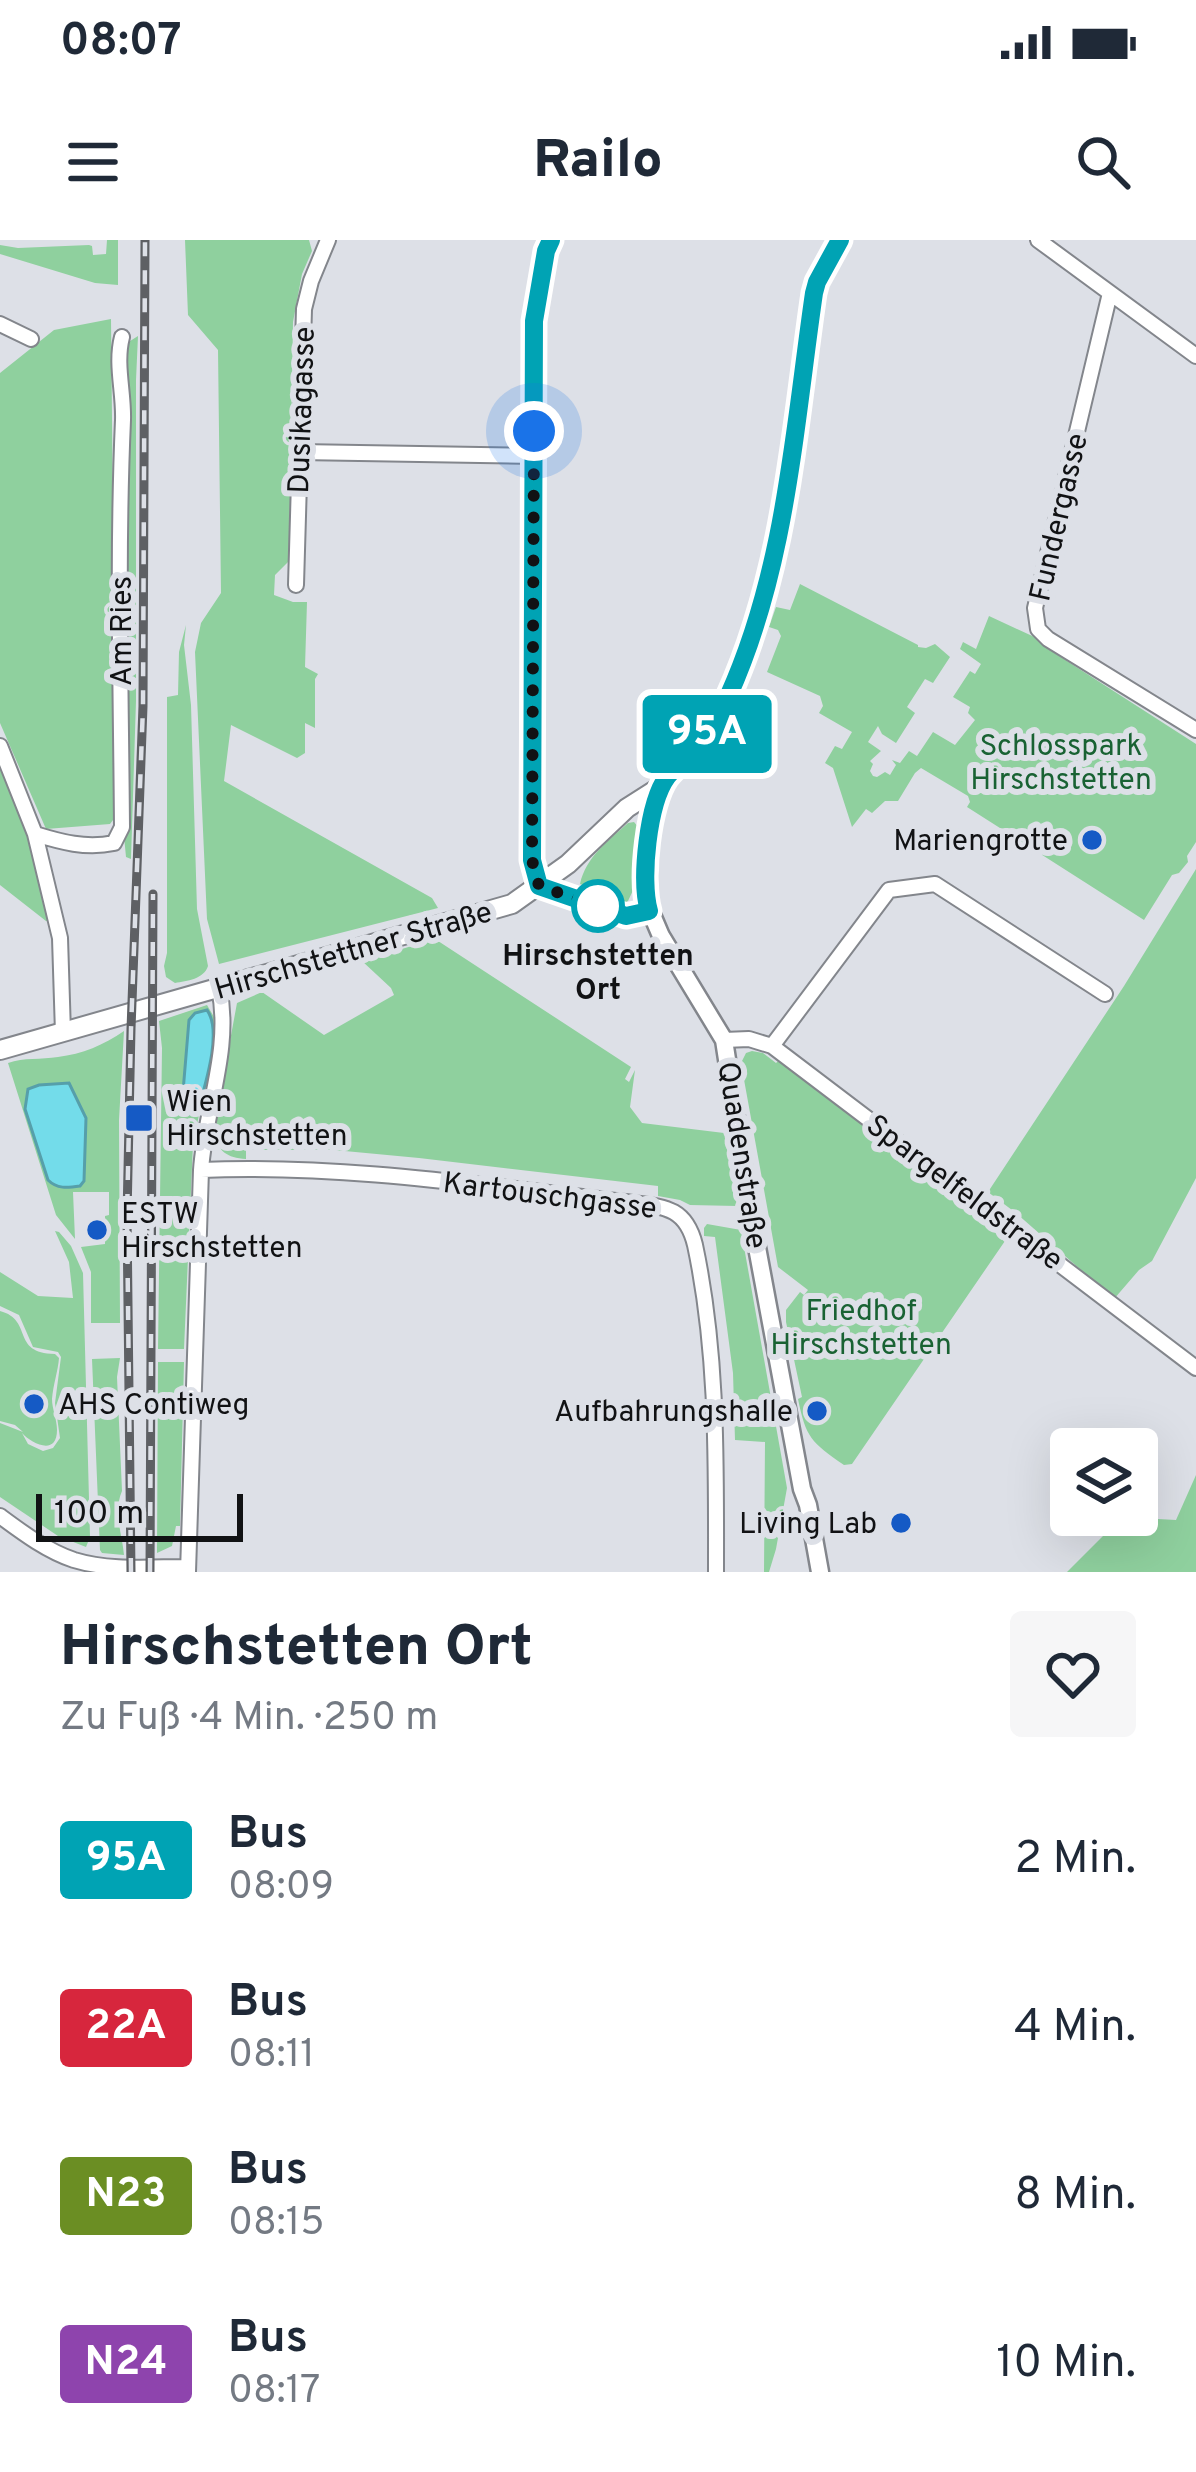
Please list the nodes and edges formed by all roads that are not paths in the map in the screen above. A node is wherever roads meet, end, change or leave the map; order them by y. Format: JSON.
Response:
{"nodes":[{"id":1,"x":328,"y":240,"type":"edge"},
{"id":2,"x":551,"y":240,"type":"edge"},
{"id":3,"x":840,"y":240,"type":"edge"},
{"id":4,"x":1038,"y":240,"type":"edge"},
{"id":5,"x":1110,"y":293,"type":"junction"},
{"id":6,"x":0,"y":324,"type":"edge"},
{"id":7,"x":122,"y":337,"type":"dead end"},
{"id":8,"x":31,"y":339,"type":"dead end"},
{"id":9,"x":1196,"y":356,"type":"edge"},
{"id":10,"x":299,"y":452,"type":"junction"},
{"id":11,"x":534,"y":456,"type":"junction"},
{"id":12,"x":296,"y":585,"type":"dead end"},
{"id":13,"x":1196,"y":730,"type":"edge"},
{"id":14,"x":0,"y":746,"type":"edge"},
{"id":15,"x":660,"y":788,"type":"junction"},
{"id":16,"x":35,"y":834,"type":"junction"},
{"id":17,"x":539,"y":886,"type":"junction"},
{"id":18,"x":649,"y":911,"type":"junction"},
{"id":19,"x":219,"y":988,"type":"junction"},
{"id":20,"x":1105,"y":994,"type":"dead end"},
{"id":21,"x":63,"y":1033,"type":"junction"},
{"id":22,"x":724,"y":1040,"type":"junction"},
{"id":23,"x":772,"y":1046,"type":"junction"},
{"id":24,"x":0,"y":1050,"type":"edge"},
{"id":25,"x":201,"y":1170,"type":"junction"},
{"id":26,"x":1196,"y":1368,"type":"edge"},
{"id":27,"x":0,"y":1516,"type":"edge"},
{"id":28,"x":188,"y":1569,"type":"edge"},
{"id":29,"x":716,"y":1572,"type":"edge"},
{"id":30,"x":816,"y":1572,"type":"edge"}],
"edges":[{"from":1,"to":10,"type":"street","name":"Dusikagasse"},
{"from":2,"to":11,"type":"street"},
{"from":3,"to":15,"type":"main road","name":"Hirschstettner Straße"},
{"from":4,"to":5,"type":"street"},
{"from":5,"to":9,"type":"street"},
{"from":5,"to":13,"type":"street","name":"Fundergasse"},
{"from":6,"to":8,"type":"street"},
{"from":7,"to":16,"type":"street","name":"Am Ries"},
{"from":10,"to":11,"type":"street"},
{"from":10,"to":12,"type":"street","name":"Dusikagasse"},
{"from":11,"to":17,"type":"street"},
{"from":14,"to":16,"type":"street"},
{"from":15,"to":17,"type":"main road","name":"Hirschstettner Straße"},
{"from":15,"to":18,"type":"street","name":"Quadenstraße"},
{"from":16,"to":21,"type":"street"},
{"from":17,"to":18,"type":"street"},
{"from":17,"to":19,"type":"main road","name":"Hirschstettner Straße"},
{"from":18,"to":22,"type":"street","name":"Quadenstraße"},
{"from":19,"to":21,"type":"main road","name":"Hirschstettner Straße"},
{"from":19,"to":25,"type":"street"},
{"from":20,"to":23,"type":"street"},
{"from":21,"to":24,"type":"main road","name":"Hirschstettner Straße"},
{"from":22,"to":23,"type":"street"},
{"from":22,"to":30,"type":"street","name":"Quadenstraße"},
{"from":23,"to":26,"type":"street","name":"Spargelfeldstraße"},
{"from":25,"to":28,"type":"street"},
{"from":25,"to":29,"type":"street","name":"Kartouschgasse"},
{"from":27,"to":28,"type":"street"}]}
